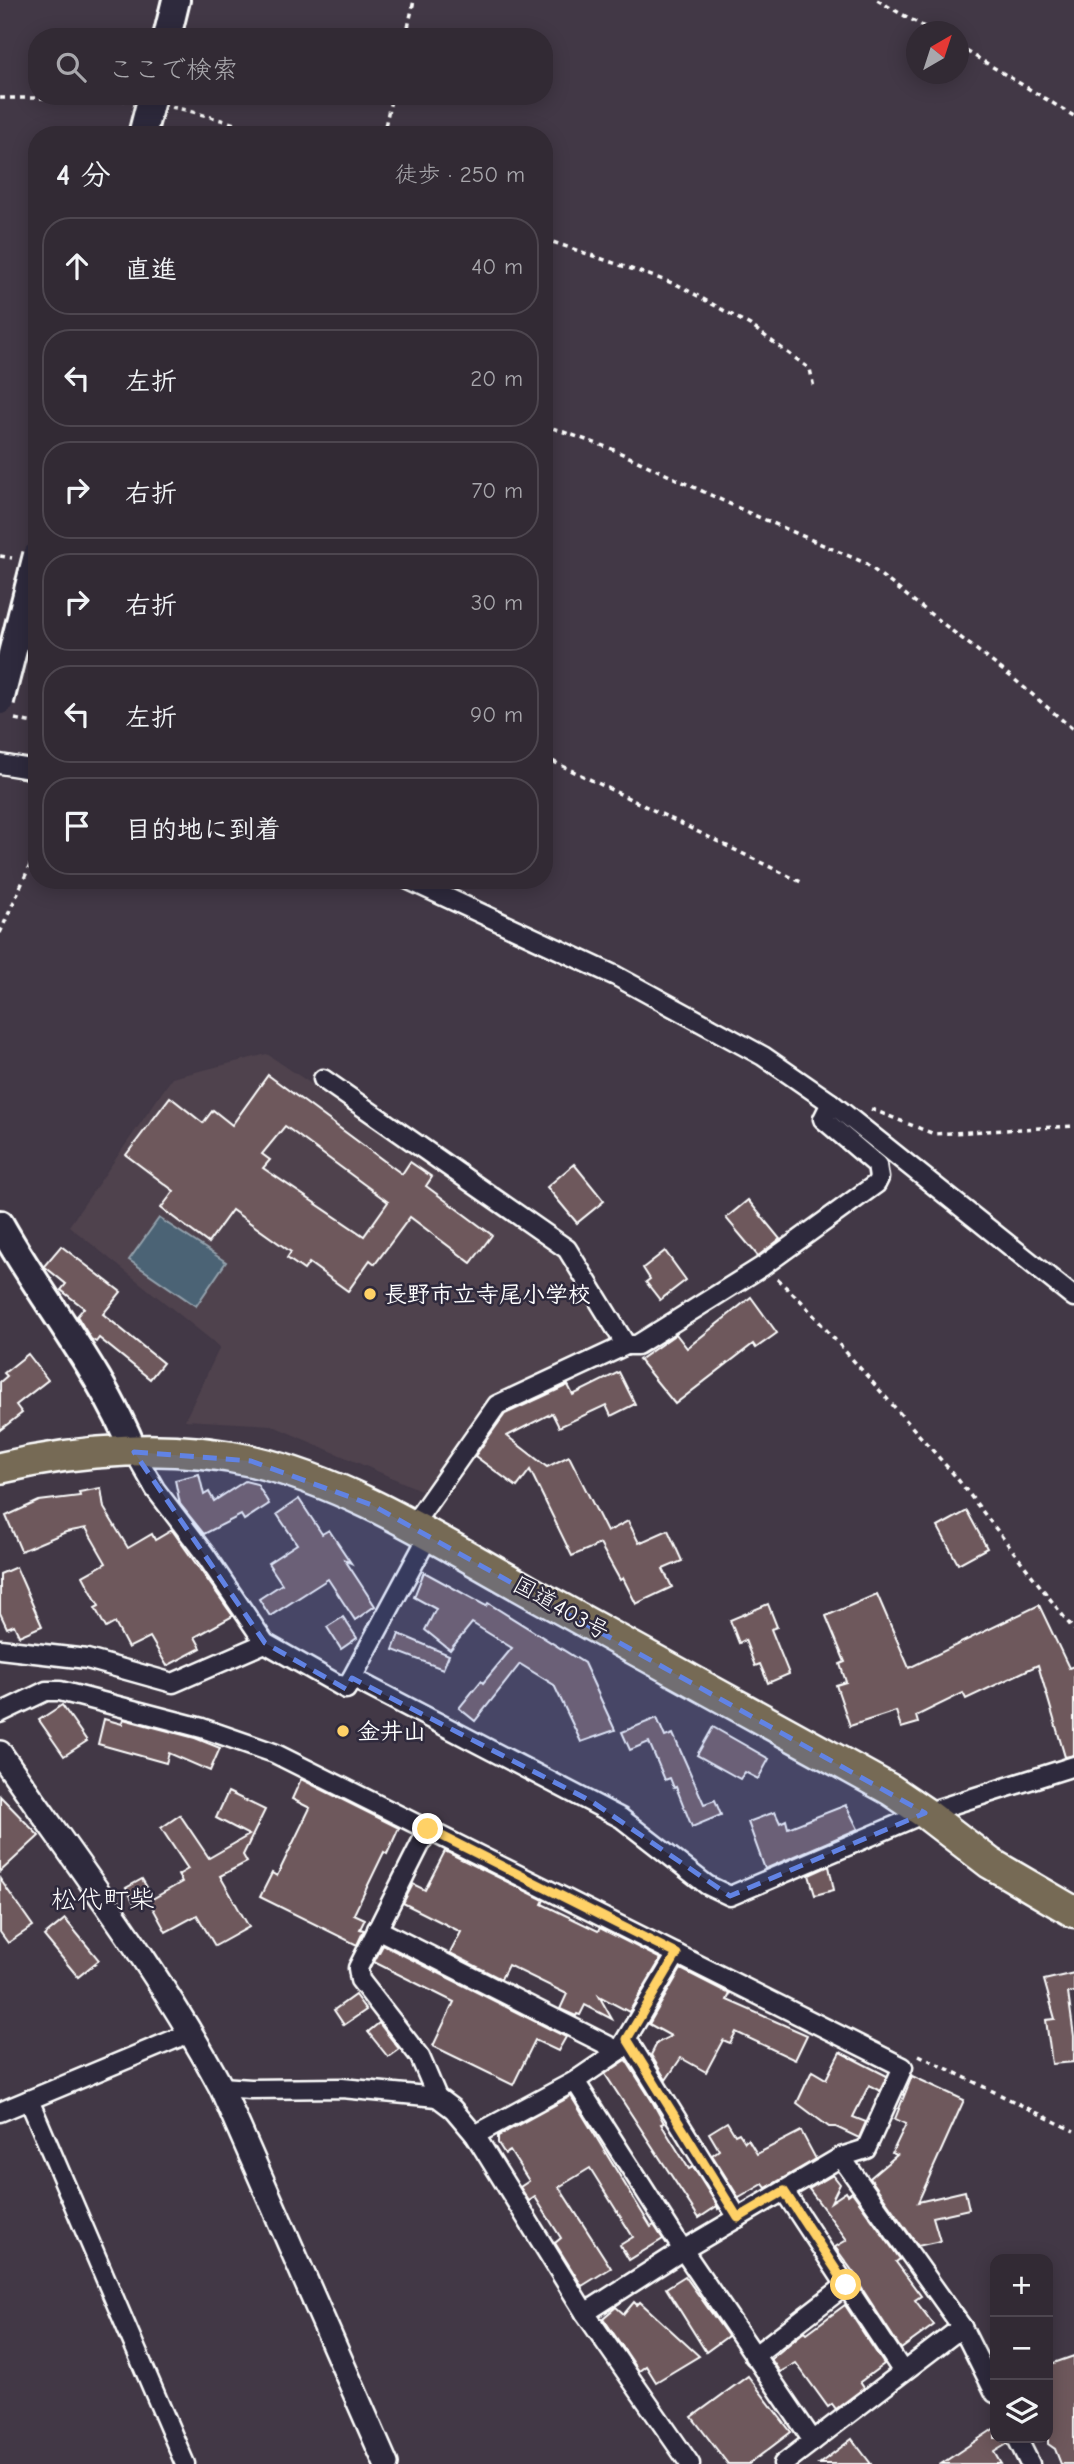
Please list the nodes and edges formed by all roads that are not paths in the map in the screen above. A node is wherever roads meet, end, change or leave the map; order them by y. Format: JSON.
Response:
{"nodes":[{"id":1,"x":176,"y":0,"type":"edge"},
{"id":2,"x":169,"y":28,"type":"edge"},
{"id":3,"x":150,"y":105,"type":"edge"},
{"id":4,"x":144,"y":126,"type":"edge"},
{"id":5,"x":28,"y":600,"type":"edge"},
{"id":6,"x":6,"y":710,"type":"edge"},
{"id":7,"x":0,"y":764,"type":"edge"},
{"id":8,"x":28,"y":769,"type":"edge"},
{"id":9,"x":429,"y":889,"type":"edge"},
{"id":10,"x":323,"y":1079,"type":"dead end"},
{"id":11,"x":831,"y":1103,"type":"junction"},
{"id":12,"x":0,"y":1224,"type":"edge"},
{"id":13,"x":1074,"y":1297,"type":"edge"},
{"id":14,"x":626,"y":1345,"type":"junction"},
{"id":15,"x":134,"y":1452,"type":"junction"},
{"id":16,"x":0,"y":1468,"type":"edge"},
{"id":17,"x":421,"y":1531,"type":"junction"},
{"id":18,"x":265,"y":1643,"type":"junction"},
{"id":19,"x":0,"y":1649,"type":"edge"},
{"id":20,"x":352,"y":1678,"type":"junction"},
{"id":21,"x":0,"y":1713,"type":"edge"},
{"id":22,"x":0,"y":1753,"type":"edge"},
{"id":23,"x":1074,"y":1766,"type":"edge"},
{"id":24,"x":925,"y":1814,"type":"junction"},
{"id":25,"x":428,"y":1829,"type":"junction"},
{"id":26,"x":1074,"y":1912,"type":"edge"},
{"id":27,"x":377,"y":1929,"type":"junction"},
{"id":28,"x":677,"y":1954,"type":"junction"},
{"id":29,"x":192,"y":2032,"type":"junction"},
{"id":30,"x":623,"y":2045,"type":"junction"},
{"id":31,"x":575,"y":2081,"type":"junction"},
{"id":32,"x":222,"y":2087,"type":"junction"},
{"id":33,"x":437,"y":2097,"type":"junction"},
{"id":34,"x":29,"y":2100,"type":"junction"},
{"id":35,"x":0,"y":2112,"type":"edge"},
{"id":36,"x":475,"y":2135,"type":"junction"},
{"id":37,"x":841,"y":2157,"type":"junction"},
{"id":38,"x":784,"y":2191,"type":"junction"},
{"id":39,"x":738,"y":2218,"type":"junction"},
{"id":40,"x":683,"y":2250,"type":"junction"},
{"id":41,"x":846,"y":2285,"type":"junction"},
{"id":42,"x":585,"y":2314,"type":"junction"},
{"id":43,"x":962,"y":2327,"type":"junction"},
{"id":44,"x":754,"y":2356,"type":"junction"},
{"id":45,"x":904,"y":2372,"type":"junction"},
{"id":46,"x":990,"y":2383,"type":"edge"},
{"id":47,"x":813,"y":2441,"type":"junction"},
{"id":48,"x":1020,"y":2443,"type":"edge"},
{"id":49,"x":185,"y":2464,"type":"edge"},
{"id":50,"x":386,"y":2464,"type":"edge"},
{"id":51,"x":690,"y":2464,"type":"edge"},
{"id":52,"x":783,"y":2464,"type":"edge"},
{"id":53,"x":1030,"y":2464,"type":"edge"}],
"edges":[{"from":1,"to":2,"type":"main road"},
{"from":3,"to":4,"type":"main road","bridge":true},
{"from":5,"to":6,"type":"main road","bridge":true},
{"from":7,"to":8,"type":"street"},
{"from":9,"to":11,"type":"street"},
{"from":10,"to":14,"type":"street"},
{"from":11,"to":13,"type":"street"},
{"from":11,"to":14,"type":"street"},
{"from":12,"to":15,"type":"main road"},
{"from":14,"to":17,"type":"street"},
{"from":15,"to":16,"type":"highway","name":"国道403号"},
{"from":15,"to":17,"type":"highway","name":"国道403号"},
{"from":15,"to":18,"type":"street"},
{"from":17,"to":20,"type":"street"},
{"from":17,"to":24,"type":"highway","name":"国道403号"},
{"from":18,"to":19,"type":"street"},
{"from":18,"to":20,"type":"street"},
{"from":20,"to":24,"type":"street"},
{"from":21,"to":25,"type":"street"},
{"from":22,"to":29,"type":"street"},
{"from":23,"to":24,"type":"street"},
{"from":24,"to":26,"type":"highway","name":"国道403号"},
{"from":25,"to":27,"type":"street"},
{"from":25,"to":28,"type":"street"},
{"from":27,"to":30,"type":"street"},
{"from":27,"to":33,"type":"street"},
{"from":28,"to":30,"type":"street"},
{"from":28,"to":37,"type":"street"},
{"from":29,"to":32,"type":"street"},
{"from":29,"to":34,"type":"street"},
{"from":30,"to":31,"type":"street"},
{"from":30,"to":39,"type":"street"},
{"from":31,"to":36,"type":"street"},
{"from":31,"to":40,"type":"street"},
{"from":32,"to":33,"type":"street"},
{"from":32,"to":50,"type":"street"},
{"from":33,"to":36,"type":"street"},
{"from":34,"to":35,"type":"street"},
{"from":34,"to":49,"type":"street"},
{"from":36,"to":42,"type":"street"},
{"from":37,"to":38,"type":"street"},
{"from":37,"to":43,"type":"street"},
{"from":38,"to":39,"type":"street"},
{"from":38,"to":41,"type":"street"},
{"from":39,"to":40,"type":"street"},
{"from":40,"to":42,"type":"street"},
{"from":40,"to":44,"type":"street"},
{"from":41,"to":44,"type":"street"},
{"from":41,"to":45,"type":"street"},
{"from":42,"to":51,"type":"street"},
{"from":43,"to":45,"type":"street"},
{"from":43,"to":46,"type":"street"},
{"from":44,"to":47,"type":"street"},
{"from":45,"to":47,"type":"street"},
{"from":47,"to":52,"type":"street"},
{"from":48,"to":53,"type":"street"}]}
